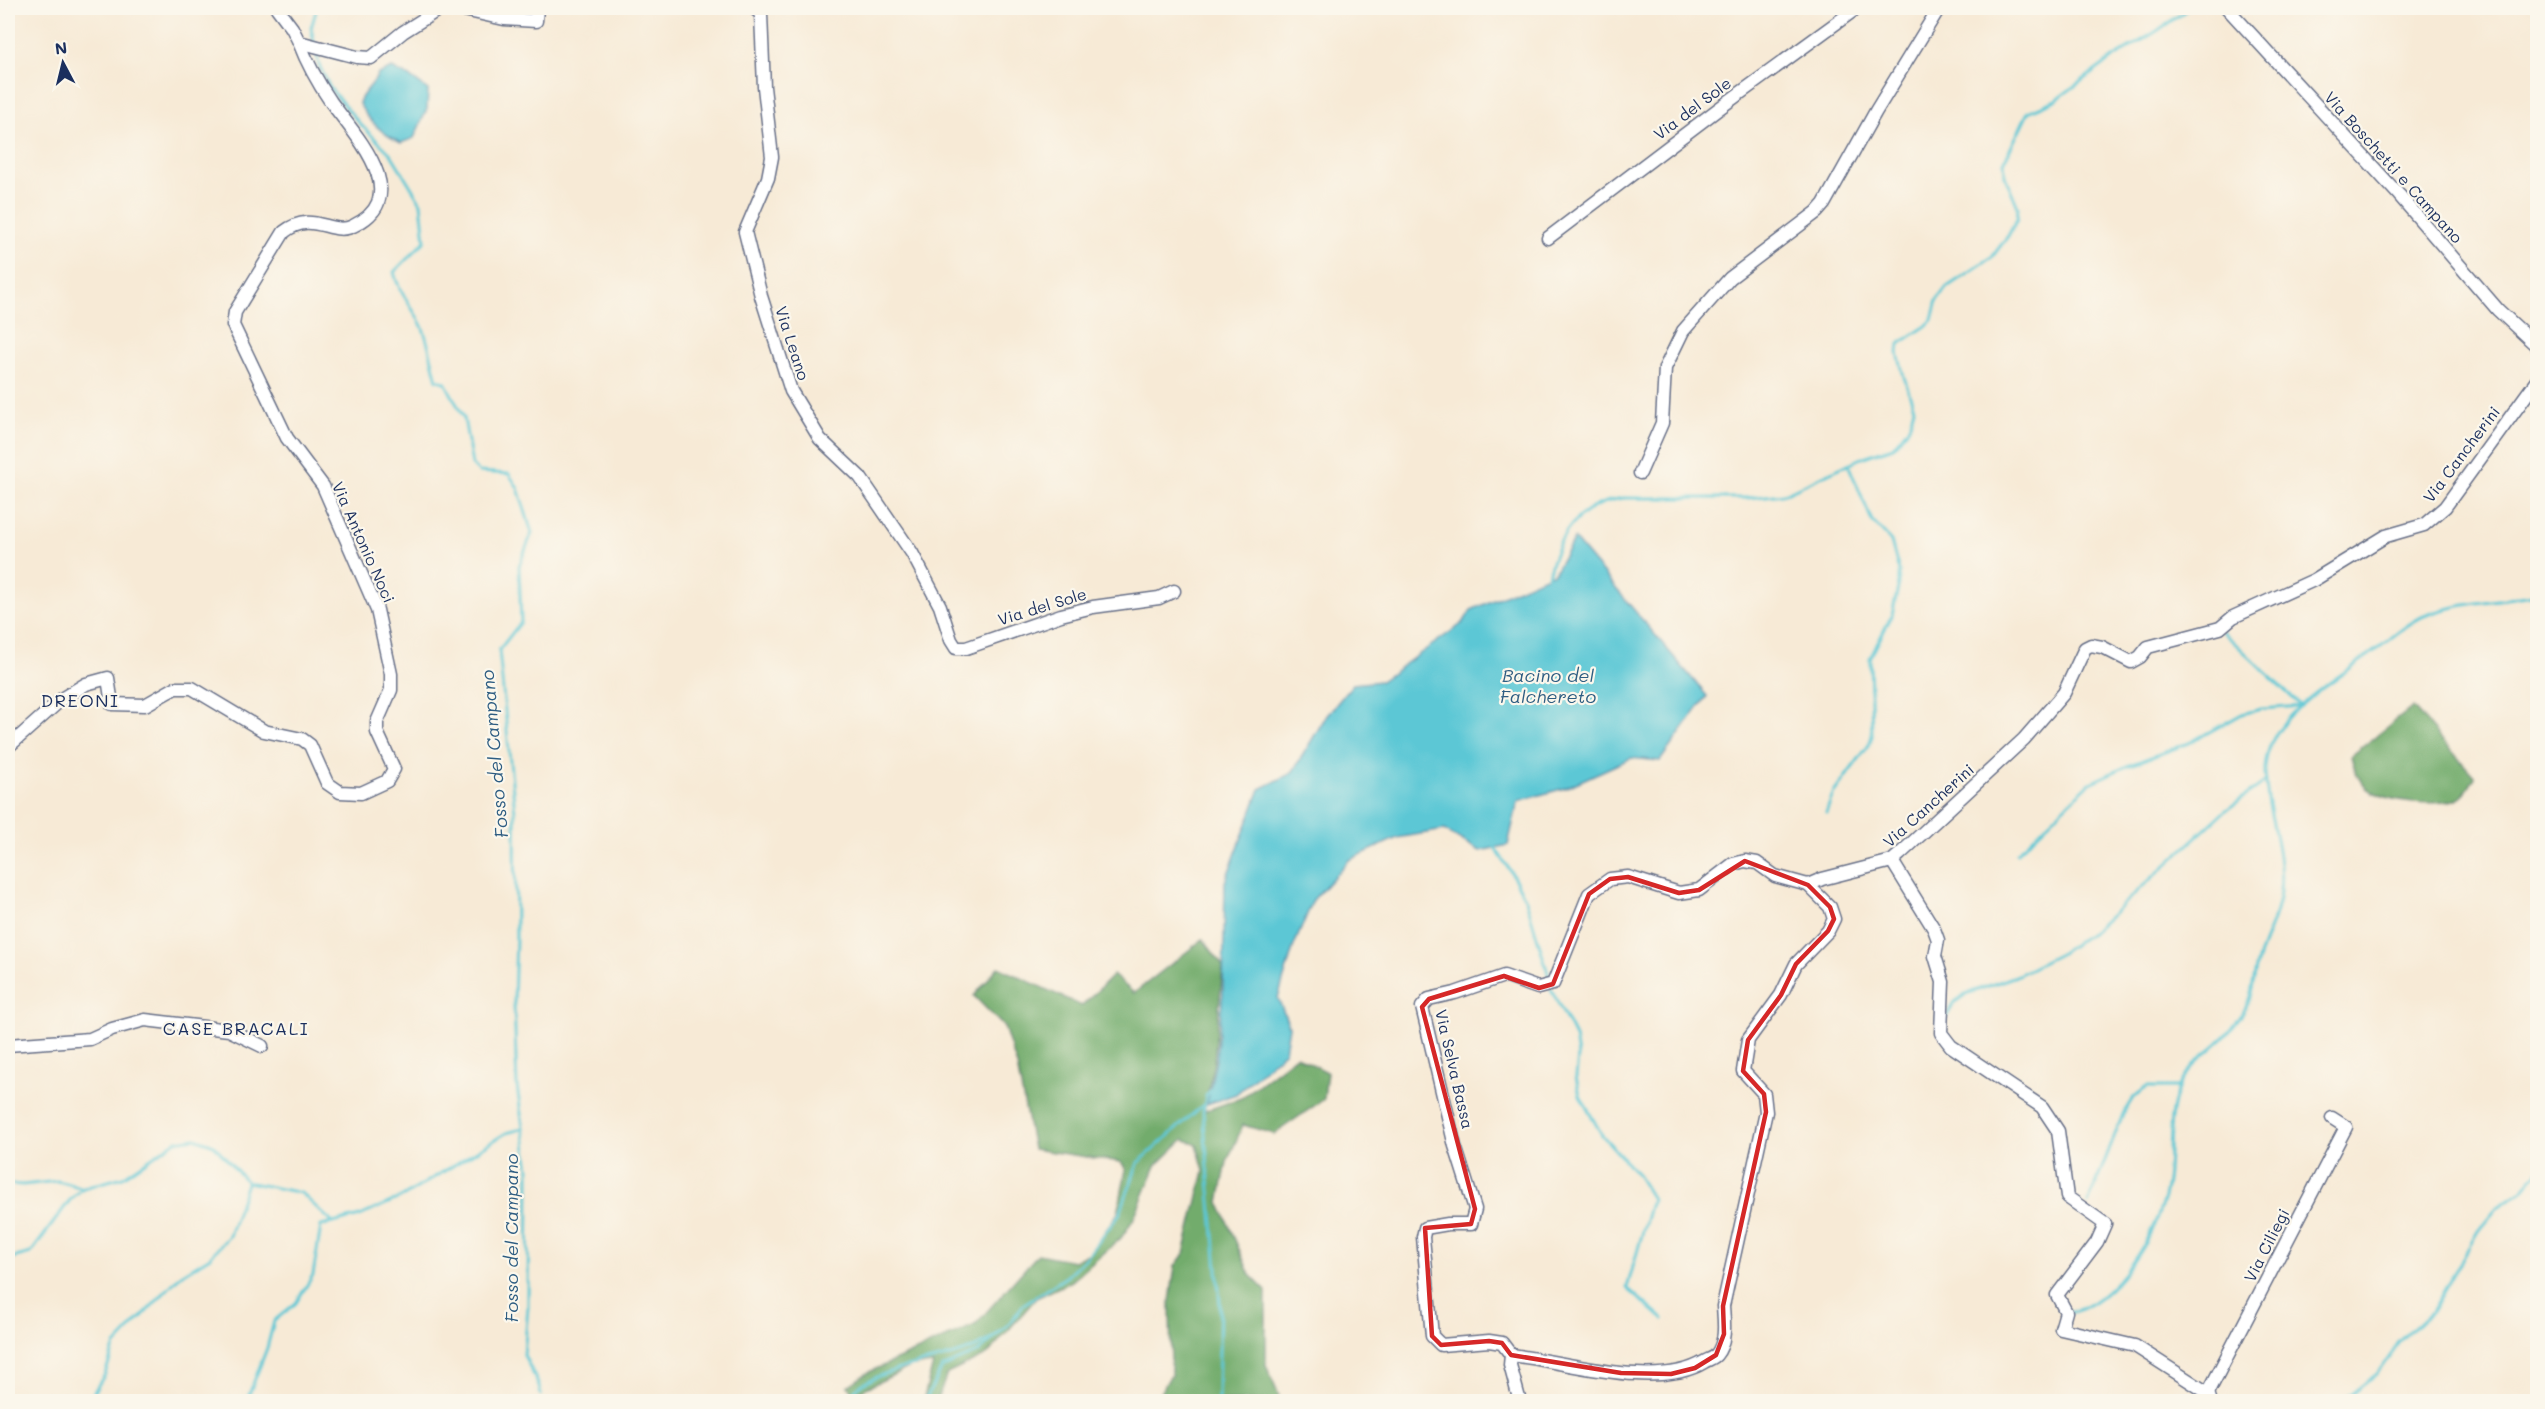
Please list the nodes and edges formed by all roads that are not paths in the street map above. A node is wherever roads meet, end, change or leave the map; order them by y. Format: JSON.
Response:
{"nodes":[{"id":1,"x":276,"y":8,"type":"edge"},
{"id":2,"x":441,"y":8,"type":"edge"},
{"id":3,"x":455,"y":8,"type":"edge"},
{"id":4,"x":537,"y":8,"type":"edge"},
{"id":5,"x":754,"y":8,"type":"edge"},
{"id":6,"x":1857,"y":8,"type":"edge"},
{"id":7,"x":1939,"y":8,"type":"edge"},
{"id":8,"x":2228,"y":8,"type":"edge"},
{"id":9,"x":298,"y":42,"type":"junction"},
{"id":10,"x":1548,"y":238,"type":"dead end"},
{"id":11,"x":2538,"y":348,"type":"edge"},
{"id":12,"x":2538,"y":379,"type":"edge"},
{"id":13,"x":1641,"y":473,"type":"dead end"},
{"id":14,"x":1174,"y":591,"type":"dead end"},
{"id":15,"x":956,"y":648,"type":"joint"},
{"id":16,"x":8,"y":747,"type":"edge"},
{"id":17,"x":1892,"y":861,"type":"junction"},
{"id":18,"x":1808,"y":885,"type":"junction"},
{"id":19,"x":8,"y":1045,"type":"edge"},
{"id":20,"x":262,"y":1046,"type":"dead end"},
{"id":21,"x":2332,"y":1118,"type":"dead end"},
{"id":22,"x":1511,"y":1355,"type":"junction"},
{"id":23,"x":2210,"y":1397,"type":"edge"},
{"id":24,"x":1520,"y":1401,"type":"edge"}],
"edges":[{"from":1,"to":9,"type":"street"},
{"from":2,"to":9,"type":"street"},
{"from":3,"to":4,"type":"street"},
{"from":5,"to":15,"type":"street","name":"Via Leano"},
{"from":6,"to":10,"type":"street","name":"Via del Sole"},
{"from":7,"to":13,"type":"street"},
{"from":8,"to":11,"type":"street","name":"Via Boschetti e Campano"},
{"from":9,"to":16,"type":"street","name":"Via Antonio Noci"},
{"from":12,"to":17,"type":"street","name":"Via Cancherini"},
{"from":14,"to":15,"type":"street","name":"Via del Sole"},
{"from":17,"to":18,"type":"street","name":"Via Cancherini"},
{"from":17,"to":23,"type":"street"},
{"from":18,"to":22,"type":"street"},
{"from":18,"to":22,"type":"street","name":"Via Selva Bassa"},
{"from":19,"to":20,"type":"street"},
{"from":21,"to":23,"type":"street","name":"Via Ciliegi"},
{"from":22,"to":24,"type":"street"}]}
